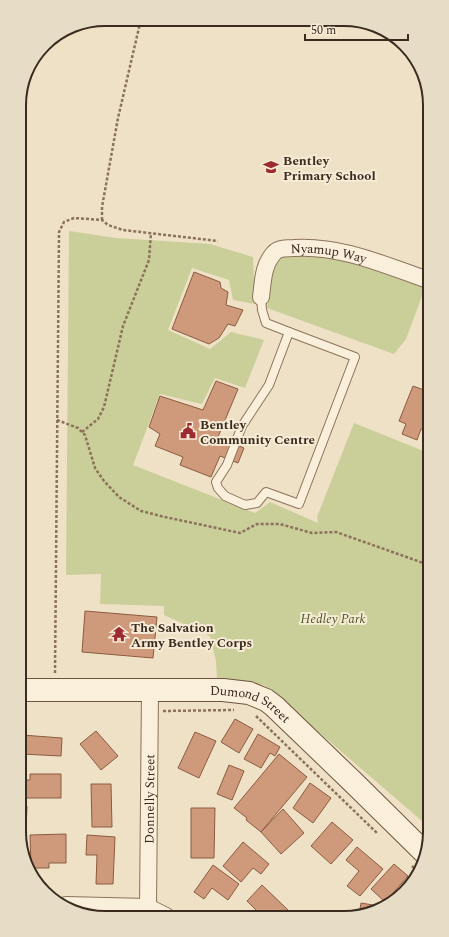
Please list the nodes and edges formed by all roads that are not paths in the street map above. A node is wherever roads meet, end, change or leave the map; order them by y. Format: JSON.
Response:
{"nodes":[{"id":1,"x":423,"y":278,"type":"edge"},
{"id":2,"x":261,"y":297,"type":"joint"},
{"id":3,"x":289,"y":332,"type":"junction"},
{"id":4,"x":26,"y":690,"type":"edge"},
{"id":5,"x":150,"y":690,"type":"junction"},
{"id":6,"x":418,"y":859,"type":"edge"},
{"id":7,"x":76,"y":905,"type":"edge"},
{"id":8,"x":148,"y":907,"type":"junction"},
{"id":9,"x":156,"y":911,"type":"edge"}],
"edges":[{"from":1,"to":2,"type":"street","name":"Nyamup Way"},
{"from":2,"to":3,"type":"lane"},
{"from":3,"to":3,"type":"lane"},
{"from":4,"to":5,"type":"street","name":"Dumond Street"},
{"from":5,"to":6,"type":"street","name":"Dumond Street"},
{"from":5,"to":8,"type":"street","name":"Donnelly Street"},
{"from":7,"to":8,"type":"street"},
{"from":8,"to":9,"type":"street"}]}
